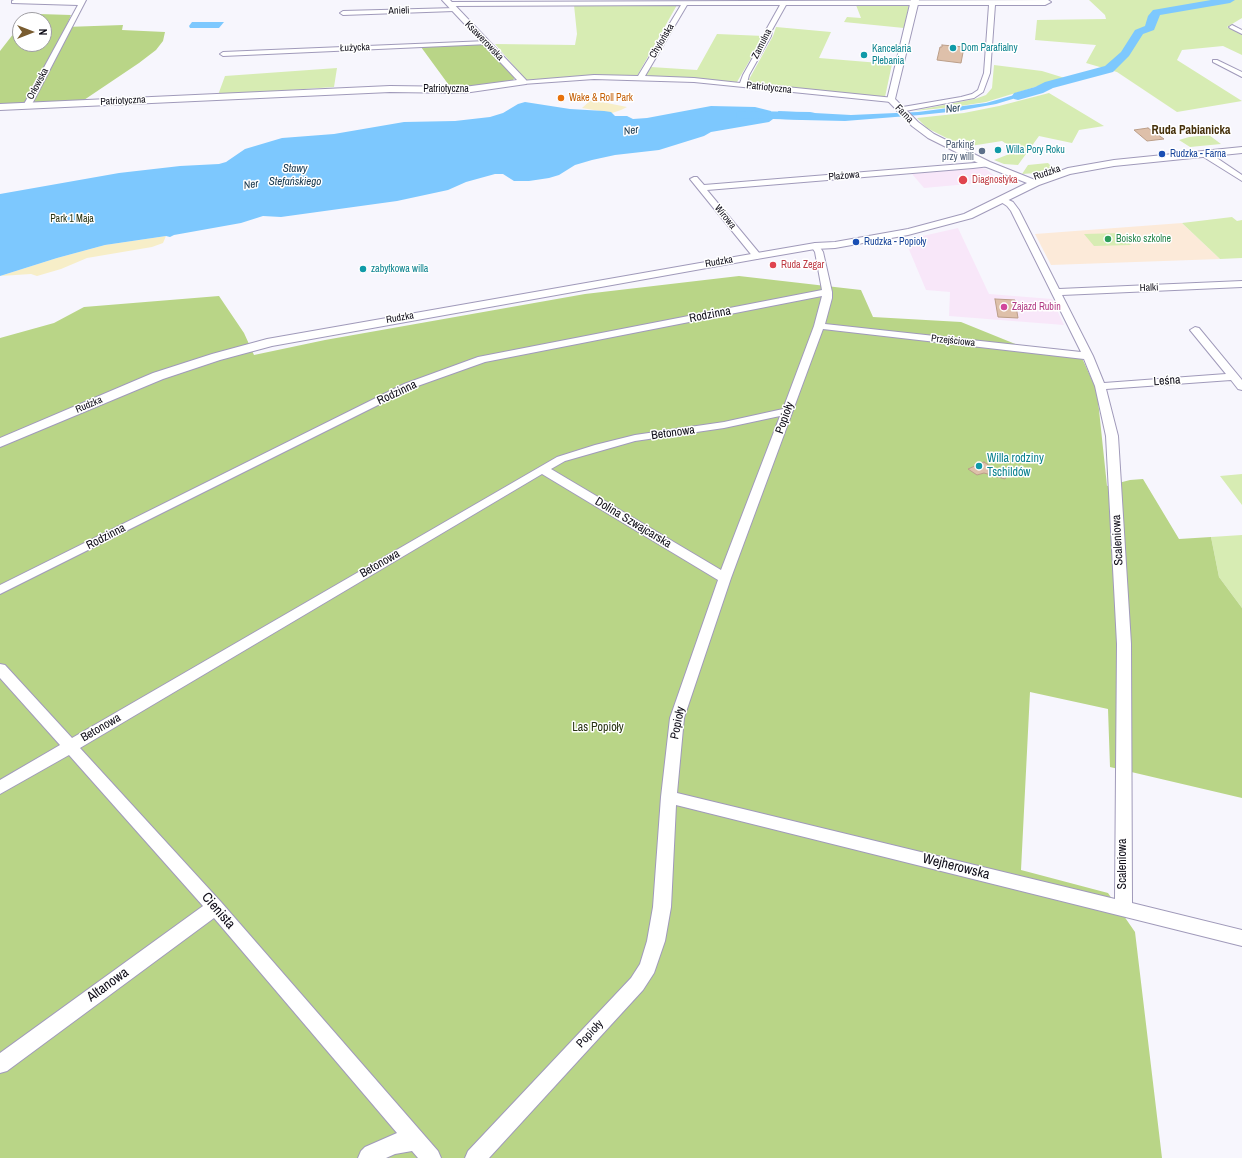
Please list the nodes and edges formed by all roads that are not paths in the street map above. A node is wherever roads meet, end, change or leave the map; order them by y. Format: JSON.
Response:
{"nodes":[{"id":1,"x":1047,"y":1,"type":"edge"},
{"id":2,"x":14,"y":2,"type":"dead end"},
{"id":3,"x":82,"y":2,"type":"edge"},
{"id":4,"x":538,"y":2,"type":"edge"},
{"id":5,"x":667,"y":2,"type":"edge"},
{"id":6,"x":797,"y":2,"type":"edge"},
{"id":7,"x":915,"y":2,"type":"edge"},
{"id":8,"x":685,"y":3,"type":"junction"},
{"id":9,"x":784,"y":3,"type":"junction"},
{"id":10,"x":992,"y":3,"type":"junction"},
{"id":11,"x":450,"y":4,"type":"edge"},
{"id":12,"x":343,"y":13,"type":"dead end"},
{"id":13,"x":1232,"y":27,"type":"dead end"},
{"id":14,"x":1242,"y":32,"type":"edge"},
{"id":15,"x":487,"y":43,"type":"junction"},
{"id":16,"x":223,"y":54,"type":"dead end"},
{"id":17,"x":1215,"y":61,"type":"dead end"},
{"id":18,"x":1242,"y":75,"type":"edge"},
{"id":19,"x":640,"y":78,"type":"junction"},
{"id":20,"x":522,"y":82,"type":"junction"},
{"id":21,"x":743,"y":85,"type":"junction"},
{"id":22,"x":891,"y":100,"type":"junction"},
{"id":23,"x":0,"y":106,"type":"edge"},
{"id":24,"x":27,"y":106,"type":"junction"},
{"id":25,"x":904,"y":114,"type":"junction"},
{"id":26,"x":1242,"y":146,"type":"edge"},
{"id":27,"x":1242,"y":150,"type":"edge"},
{"id":28,"x":1205,"y":154,"type":"junction"},
{"id":29,"x":987,"y":164,"type":"junction"},
{"id":30,"x":694,"y":179,"type":"dead end"},
{"id":31,"x":1242,"y":179,"type":"edge"},
{"id":32,"x":1029,"y":183,"type":"junction"},
{"id":33,"x":701,"y":188,"type":"junction"},
{"id":34,"x":1002,"y":200,"type":"junction"},
{"id":35,"x":815,"y":246,"type":"junction"},
{"id":36,"x":757,"y":256,"type":"junction"},
{"id":37,"x":1242,"y":284,"type":"edge"},
{"id":38,"x":827,"y":292,"type":"junction"},
{"id":39,"x":1057,"y":292,"type":"junction"},
{"id":40,"x":819,"y":326,"type":"junction"},
{"id":41,"x":1195,"y":330,"type":"dead end"},
{"id":42,"x":1088,"y":356,"type":"junction"},
{"id":43,"x":1234,"y":377,"type":"junction"},
{"id":44,"x":1100,"y":386,"type":"junction"},
{"id":45,"x":1242,"y":387,"type":"edge"},
{"id":46,"x":788,"y":411,"type":"junction"},
{"id":47,"x":0,"y":443,"type":"edge"},
{"id":48,"x":542,"y":469,"type":"junction"},
{"id":49,"x":724,"y":578,"type":"junction"},
{"id":50,"x":0,"y":590,"type":"edge"},
{"id":51,"x":0,"y":668,"type":"edge"},
{"id":52,"x":69,"y":747,"type":"junction"},
{"id":53,"x":0,"y":788,"type":"edge"},
{"id":54,"x":669,"y":796,"type":"junction"},
{"id":55,"x":215,"y":907,"type":"junction"},
{"id":56,"x":1122,"y":908,"type":"junction"},
{"id":57,"x":1242,"y":938,"type":"edge"},
{"id":58,"x":0,"y":1064,"type":"edge"},
{"id":59,"x":416,"y":1140,"type":"junction"},
{"id":60,"x":368,"y":1158,"type":"edge"},
{"id":61,"x":431,"y":1158,"type":"edge"},
{"id":62,"x":475,"y":1158,"type":"edge"}],
"edges":[{"from":1,"to":10,"type":"street","name":"Anieli"},
{"from":2,"to":3,"type":"street"},
{"from":3,"to":24,"type":"street","name":"Orłowska"},
{"from":4,"to":5,"type":"street","name":"Anieli"},
{"from":4,"to":11,"type":"street","name":"Anieli"},
{"from":5,"to":8,"type":"street","name":"Anieli"},
{"from":6,"to":7,"type":"street","name":"Anieli"},
{"from":6,"to":9,"type":"street","name":"Anieli"},
{"from":7,"to":10,"type":"street","name":"Anieli"},
{"from":7,"to":22,"type":"street","name":"Farna"},
{"from":8,"to":9,"type":"street","name":"Anieli"},
{"from":8,"to":19,"type":"street","name":"Chylońska"},
{"from":9,"to":21,"type":"street","name":"Zamulna"},
{"from":10,"to":25,"type":"street"},
{"from":11,"to":12,"type":"street","name":"Anieli"},
{"from":11,"to":15,"type":"street","name":"Ksawerowska"},
{"from":13,"to":14,"type":"street"},
{"from":15,"to":16,"type":"street","name":"Łużycka"},
{"from":15,"to":20,"type":"street","name":"Ksawerowska"},
{"from":17,"to":18,"type":"street"},
{"from":19,"to":20,"type":"street","name":"Patriotyczna"},
{"from":19,"to":21,"type":"street","name":"Patriotyczna"},
{"from":20,"to":24,"type":"street","name":"Patriotyczna"},
{"from":21,"to":22,"type":"street","name":"Patriotyczna"},
{"from":22,"to":25,"type":"street","name":"Farna"},
{"from":23,"to":24,"type":"street","name":"Patriotyczna"},
{"from":25,"to":29,"type":"street","name":"Farna"},
{"from":26,"to":32,"type":"street","name":"Rudzka"},
{"from":27,"to":28,"type":"street","name":"Rudzka"},
{"from":28,"to":31,"type":"street"},
{"from":28,"to":32,"type":"street","name":"Rudzka"},
{"from":29,"to":32,"type":"street","name":"Farna"},
{"from":29,"to":33,"type":"street","name":"Plażowa"},
{"from":30,"to":33,"type":"street","name":"Wirowa"},
{"from":32,"to":34,"type":"street","name":"Rudzka"},
{"from":32,"to":35,"type":"street","name":"Rudzka"},
{"from":33,"to":36,"type":"street","name":"Wirowa"},
{"from":34,"to":35,"type":"street","name":"Rudzka"},
{"from":34,"to":39,"type":"street","name":"Scaleniowa"},
{"from":35,"to":36,"type":"street","name":"Rudzka"},
{"from":35,"to":38,"type":"street","name":"Popioły"},
{"from":36,"to":47,"type":"street","name":"Rudzka"},
{"from":37,"to":39,"type":"street","name":"Halki"},
{"from":38,"to":40,"type":"street","name":"Popioły"},
{"from":38,"to":50,"type":"street","name":"Rodzinna"},
{"from":39,"to":42,"type":"street","name":"Scaleniowa"},
{"from":40,"to":42,"type":"street","name":"Przejściowa"},
{"from":40,"to":46,"type":"street","name":"Popioły"},
{"from":41,"to":43,"type":"street"},
{"from":42,"to":44,"type":"street","name":"Scaleniowa"},
{"from":43,"to":44,"type":"street","name":"Leśna"},
{"from":43,"to":45,"type":"street"},
{"from":44,"to":56,"type":"street","name":"Scaleniowa"},
{"from":46,"to":48,"type":"street","name":"Betonowa"},
{"from":46,"to":49,"type":"street","name":"Popioły"},
{"from":48,"to":49,"type":"street","name":"Dolina Szwajcarska"},
{"from":48,"to":52,"type":"street","name":"Betonowa"},
{"from":49,"to":54,"type":"street","name":"Popioły"},
{"from":51,"to":52,"type":"street","name":"Cienista"},
{"from":52,"to":53,"type":"street","name":"Betonowa"},
{"from":52,"to":55,"type":"street","name":"Cienista"},
{"from":54,"to":56,"type":"street","name":"Wejherowska"},
{"from":54,"to":62,"type":"street","name":"Popioły"},
{"from":55,"to":58,"type":"street","name":"Altanowa"},
{"from":55,"to":59,"type":"street","name":"Cienista"},
{"from":56,"to":57,"type":"street","name":"Wejherowska"},
{"from":59,"to":60,"type":"street"},
{"from":59,"to":61,"type":"street","name":"Cienista"}]}
